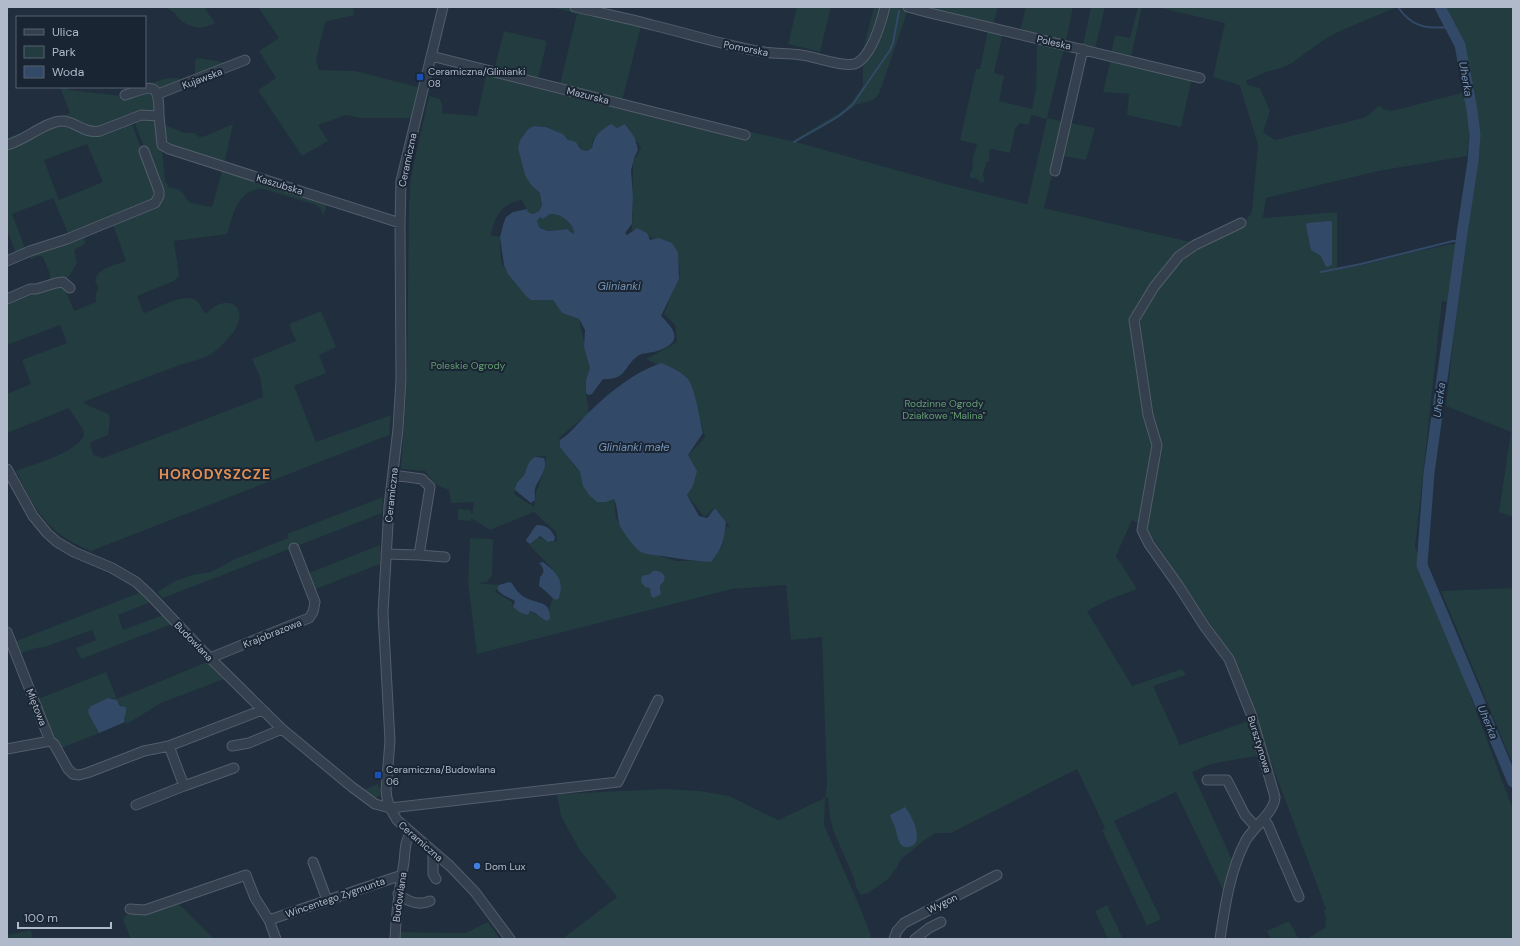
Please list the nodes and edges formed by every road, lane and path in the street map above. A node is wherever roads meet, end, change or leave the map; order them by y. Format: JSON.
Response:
{"nodes":[{"id":1,"x":442,"y":7,"type":"edge"},
{"id":2,"x":575,"y":7,"type":"edge"},
{"id":3,"x":885,"y":7,"type":"edge"},
{"id":4,"x":908,"y":7,"type":"edge"},
{"id":5,"x":1083,"y":49,"type":"junction"},
{"id":6,"x":431,"y":56,"type":"junction"},
{"id":7,"x":245,"y":60,"type":"dead end"},
{"id":8,"x":1200,"y":78,"type":"dead end"},
{"id":9,"x":145,"y":88,"type":"edge"},
{"id":10,"x":146,"y":88,"type":"edge"},
{"id":11,"x":124,"y":94,"type":"dead end"},
{"id":12,"x":158,"y":94,"type":"junction"},
{"id":13,"x":159,"y":116,"type":"junction"},
{"id":14,"x":745,"y":135,"type":"dead end"},
{"id":15,"x":7,"y":145,"type":"edge"},
{"id":16,"x":144,"y":151,"type":"dead end"},
{"id":17,"x":1055,"y":171,"type":"dead end"},
{"id":18,"x":400,"y":223,"type":"junction"},
{"id":19,"x":1241,"y":223,"type":"dead end"},
{"id":20,"x":7,"y":261,"type":"edge"},
{"id":21,"x":70,"y":288,"type":"dead end"},
{"id":22,"x":7,"y":298,"type":"edge"},
{"id":23,"x":7,"y":469,"type":"edge"},
{"id":24,"x":393,"y":475,"type":"junction"},
{"id":25,"x":294,"y":548,"type":"dead end"},
{"id":26,"x":386,"y":554,"type":"junction"},
{"id":27,"x":419,"y":555,"type":"junction"},
{"id":28,"x":445,"y":557,"type":"dead end"},
{"id":29,"x":7,"y":632,"type":"edge"},
{"id":30,"x":210,"y":658,"type":"junction"},
{"id":31,"x":658,"y":700,"type":"dead end"},
{"id":32,"x":262,"y":710,"type":"junction"},
{"id":33,"x":282,"y":729,"type":"junction"},
{"id":34,"x":50,"y":741,"type":"junction"},
{"id":35,"x":169,"y":746,"type":"junction"},
{"id":36,"x":232,"y":746,"type":"dead end"},
{"id":37,"x":7,"y":748,"type":"edge"},
{"id":38,"x":234,"y":768,"type":"dead end"},
{"id":39,"x":1207,"y":780,"type":"dead end"},
{"id":40,"x":184,"y":786,"type":"junction"},
{"id":41,"x":136,"y":806,"type":"dead end"},
{"id":42,"x":390,"y":808,"type":"junction"},
{"id":43,"x":1258,"y":824,"type":"junction"},
{"id":44,"x":411,"y":832,"type":"junction"},
{"id":45,"x":433,"y":852,"type":"junction"},
{"id":46,"x":313,"y":862,"type":"dead end"},
{"id":47,"x":402,"y":875,"type":"junction"},
{"id":48,"x":997,"y":875,"type":"dead end"},
{"id":49,"x":436,"y":879,"type":"dead end"},
{"id":50,"x":398,"y":894,"type":"junction"},
{"id":51,"x":1299,"y":897,"type":"dead end"},
{"id":52,"x":327,"y":900,"type":"junction"},
{"id":53,"x":430,"y":901,"type":"dead end"},
{"id":54,"x":130,"y":909,"type":"dead end"},
{"id":55,"x":269,"y":920,"type":"junction"},
{"id":56,"x":941,"y":922,"type":"dead end"},
{"id":57,"x":276,"y":939,"type":"edge"},
{"id":58,"x":395,"y":939,"type":"edge"},
{"id":59,"x":510,"y":939,"type":"edge"},
{"id":60,"x":894,"y":939,"type":"edge"},
{"id":61,"x":916,"y":939,"type":"edge"},
{"id":62,"x":1220,"y":939,"type":"edge"}],
"edges":[{"from":1,"to":6,"type":"street","name":"Ceramiczna"},
{"from":2,"to":3,"type":"street","name":"Pomorska"},
{"from":4,"to":5,"type":"street","name":"Poleska"},
{"from":5,"to":8,"type":"street","name":"Poleska"},
{"from":5,"to":17,"type":"street"},
{"from":6,"to":14,"type":"street","name":"Mazurska"},
{"from":6,"to":18,"type":"street","name":"Ceramiczna"},
{"from":7,"to":12,"type":"street","name":"Kujawska"},
{"from":9,"to":11,"type":"street"},
{"from":10,"to":12,"type":"street"},
{"from":12,"to":13,"type":"street"},
{"from":13,"to":15,"type":"street"},
{"from":13,"to":18,"type":"street","name":"Kaszubska"},
{"from":16,"to":20,"type":"street"},
{"from":18,"to":24,"type":"street","name":"Ceramiczna"},
{"from":19,"to":43,"type":"street","name":"Bursztynowa"},
{"from":21,"to":22,"type":"street"},
{"from":23,"to":30,"type":"street","name":"Budowlana"},
{"from":24,"to":26,"type":"street","name":"Ceramiczna"},
{"from":24,"to":27,"type":"street"},
{"from":25,"to":30,"type":"street","name":"Krajobrazowa"},
{"from":26,"to":27,"type":"street"},
{"from":26,"to":42,"type":"street","name":"Ceramiczna"},
{"from":27,"to":28,"type":"street"},
{"from":29,"to":34,"type":"street","name":"Miętowa"},
{"from":30,"to":32,"type":"street","name":"Budowlana"},
{"from":31,"to":42,"type":"street"},
{"from":32,"to":33,"type":"street","name":"Budowlana"},
{"from":32,"to":35,"type":"street"},
{"from":33,"to":36,"type":"street"},
{"from":33,"to":42,"type":"street","name":"Budowlana"},
{"from":34,"to":35,"type":"street","name":"Miętowa"},
{"from":34,"to":37,"type":"street"},
{"from":35,"to":40,"type":"street"},
{"from":38,"to":40,"type":"street"},
{"from":39,"to":43,"type":"street"},
{"from":40,"to":41,"type":"street"},
{"from":42,"to":44,"type":"street","name":"Ceramiczna"},
{"from":43,"to":51,"type":"street"},
{"from":43,"to":62,"type":"street","name":"Bursztynowa"},
{"from":44,"to":45,"type":"street","name":"Ceramiczna"},
{"from":44,"to":47,"type":"street","name":"Budowlana"},
{"from":45,"to":49,"type":"street"},
{"from":45,"to":59,"type":"street","name":"Ceramiczna"},
{"from":46,"to":52,"type":"street"},
{"from":47,"to":50,"type":"street","name":"Budowlana"},
{"from":47,"to":52,"type":"street","name":"Wincentego Zygmunta"},
{"from":48,"to":60,"type":"street","name":"Wygon"},
{"from":50,"to":53,"type":"street"},
{"from":50,"to":58,"type":"street","name":"Budowlana"},
{"from":52,"to":55,"type":"street","name":"Wincentego Zygmunta"},
{"from":54,"to":55,"type":"street"},
{"from":55,"to":57,"type":"street"},
{"from":56,"to":61,"type":"street"}]}
